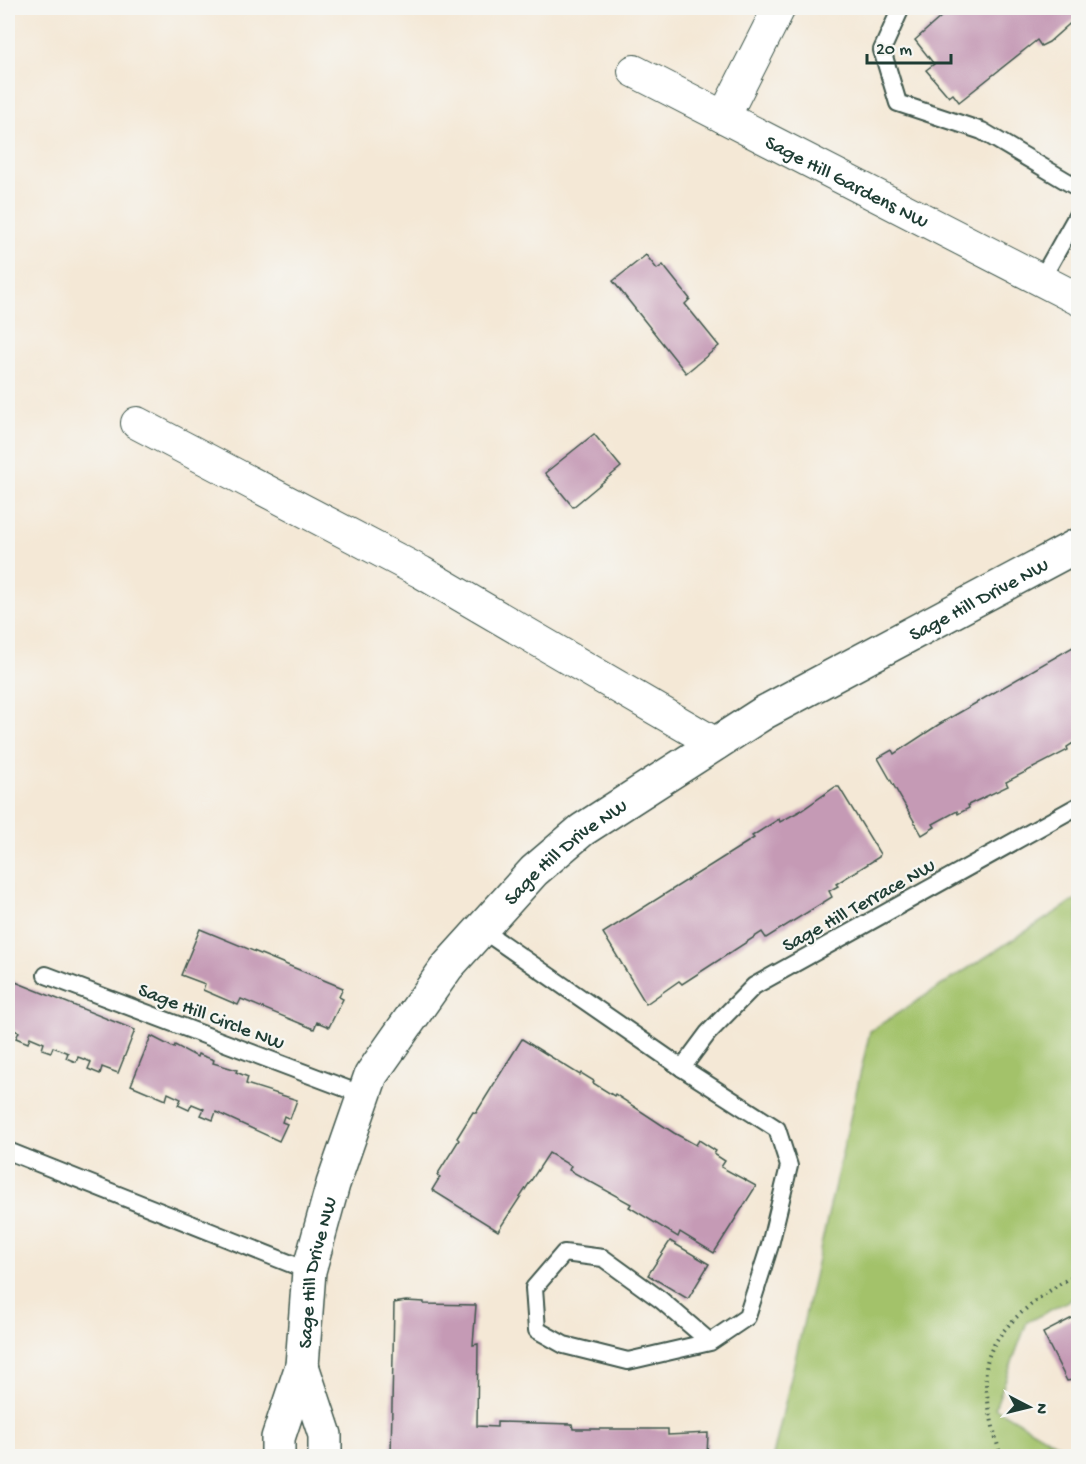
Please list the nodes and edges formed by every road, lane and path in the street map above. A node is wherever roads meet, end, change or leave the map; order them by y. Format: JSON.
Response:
{"nodes":[{"id":1,"x":779,"y":8,"type":"edge"},
{"id":2,"x":901,"y":8,"type":"edge"},
{"id":3,"x":634,"y":71,"type":"dead end"},
{"id":4,"x":724,"y":117,"type":"junction"},
{"id":5,"x":1078,"y":188,"type":"edge"},
{"id":6,"x":1078,"y":214,"type":"edge"},
{"id":7,"x":1042,"y":278,"type":"junction"},
{"id":8,"x":1076,"y":290,"type":"edge"},
{"id":9,"x":137,"y":423,"type":"dead end"},
{"id":10,"x":1078,"y":544,"type":"edge"},
{"id":11,"x":716,"y":744,"type":"junction"},
{"id":12,"x":1078,"y":806,"type":"edge"},
{"id":13,"x":481,"y":929,"type":"junction"},
{"id":14,"x":46,"y":975,"type":"dead end"},
{"id":15,"x":682,"y":1068,"type":"junction"},
{"id":16,"x":363,"y":1095,"type":"junction"},
{"id":17,"x":8,"y":1151,"type":"edge"},
{"id":18,"x":309,"y":1271,"type":"junction"},
{"id":19,"x":1078,"y":1273,"type":"edge"},
{"id":20,"x":710,"y":1342,"type":"junction"},
{"id":21,"x":302,"y":1366,"type":"junction"},
{"id":22,"x":278,"y":1456,"type":"edge"},
{"id":23,"x":325,"y":1456,"type":"edge"},
{"id":24,"x":1001,"y":1456,"type":"edge"}],
"edges":[{"from":1,"to":4,"type":"street"},
{"from":2,"to":5,"type":"lane"},
{"from":3,"to":4,"type":"street","name":"Sage Hill Gardens NW"},
{"from":4,"to":7,"type":"street","name":"Sage Hill Gardens NW"},
{"from":6,"to":7,"type":"lane"},
{"from":7,"to":8,"type":"street","name":"Sage Hill Gardens NW"},
{"from":9,"to":11,"type":"street"},
{"from":10,"to":11,"type":"street","name":"Sage Hill Drive NW"},
{"from":11,"to":13,"type":"street","name":"Sage Hill Drive NW"},
{"from":12,"to":15,"type":"lane","name":"Sage Hill Terrace NW"},
{"from":13,"to":15,"type":"lane"},
{"from":13,"to":16,"type":"street","name":"Sage Hill Drive NW"},
{"from":14,"to":16,"type":"lane","name":"Sage Hill Circle NW"},
{"from":15,"to":20,"type":"lane"},
{"from":16,"to":18,"type":"street","name":"Sage Hill Drive NW"},
{"from":17,"to":18,"type":"lane"},
{"from":18,"to":21,"type":"street","name":"Sage Hill Drive NW"},
{"from":19,"to":24,"type":"path"},
{"from":20,"to":20,"type":"lane"},
{"from":21,"to":22,"type":"street","name":"Sage Hill Drive NW"},
{"from":21,"to":23,"type":"street","name":"Sage Hill Drive NW"}]}
